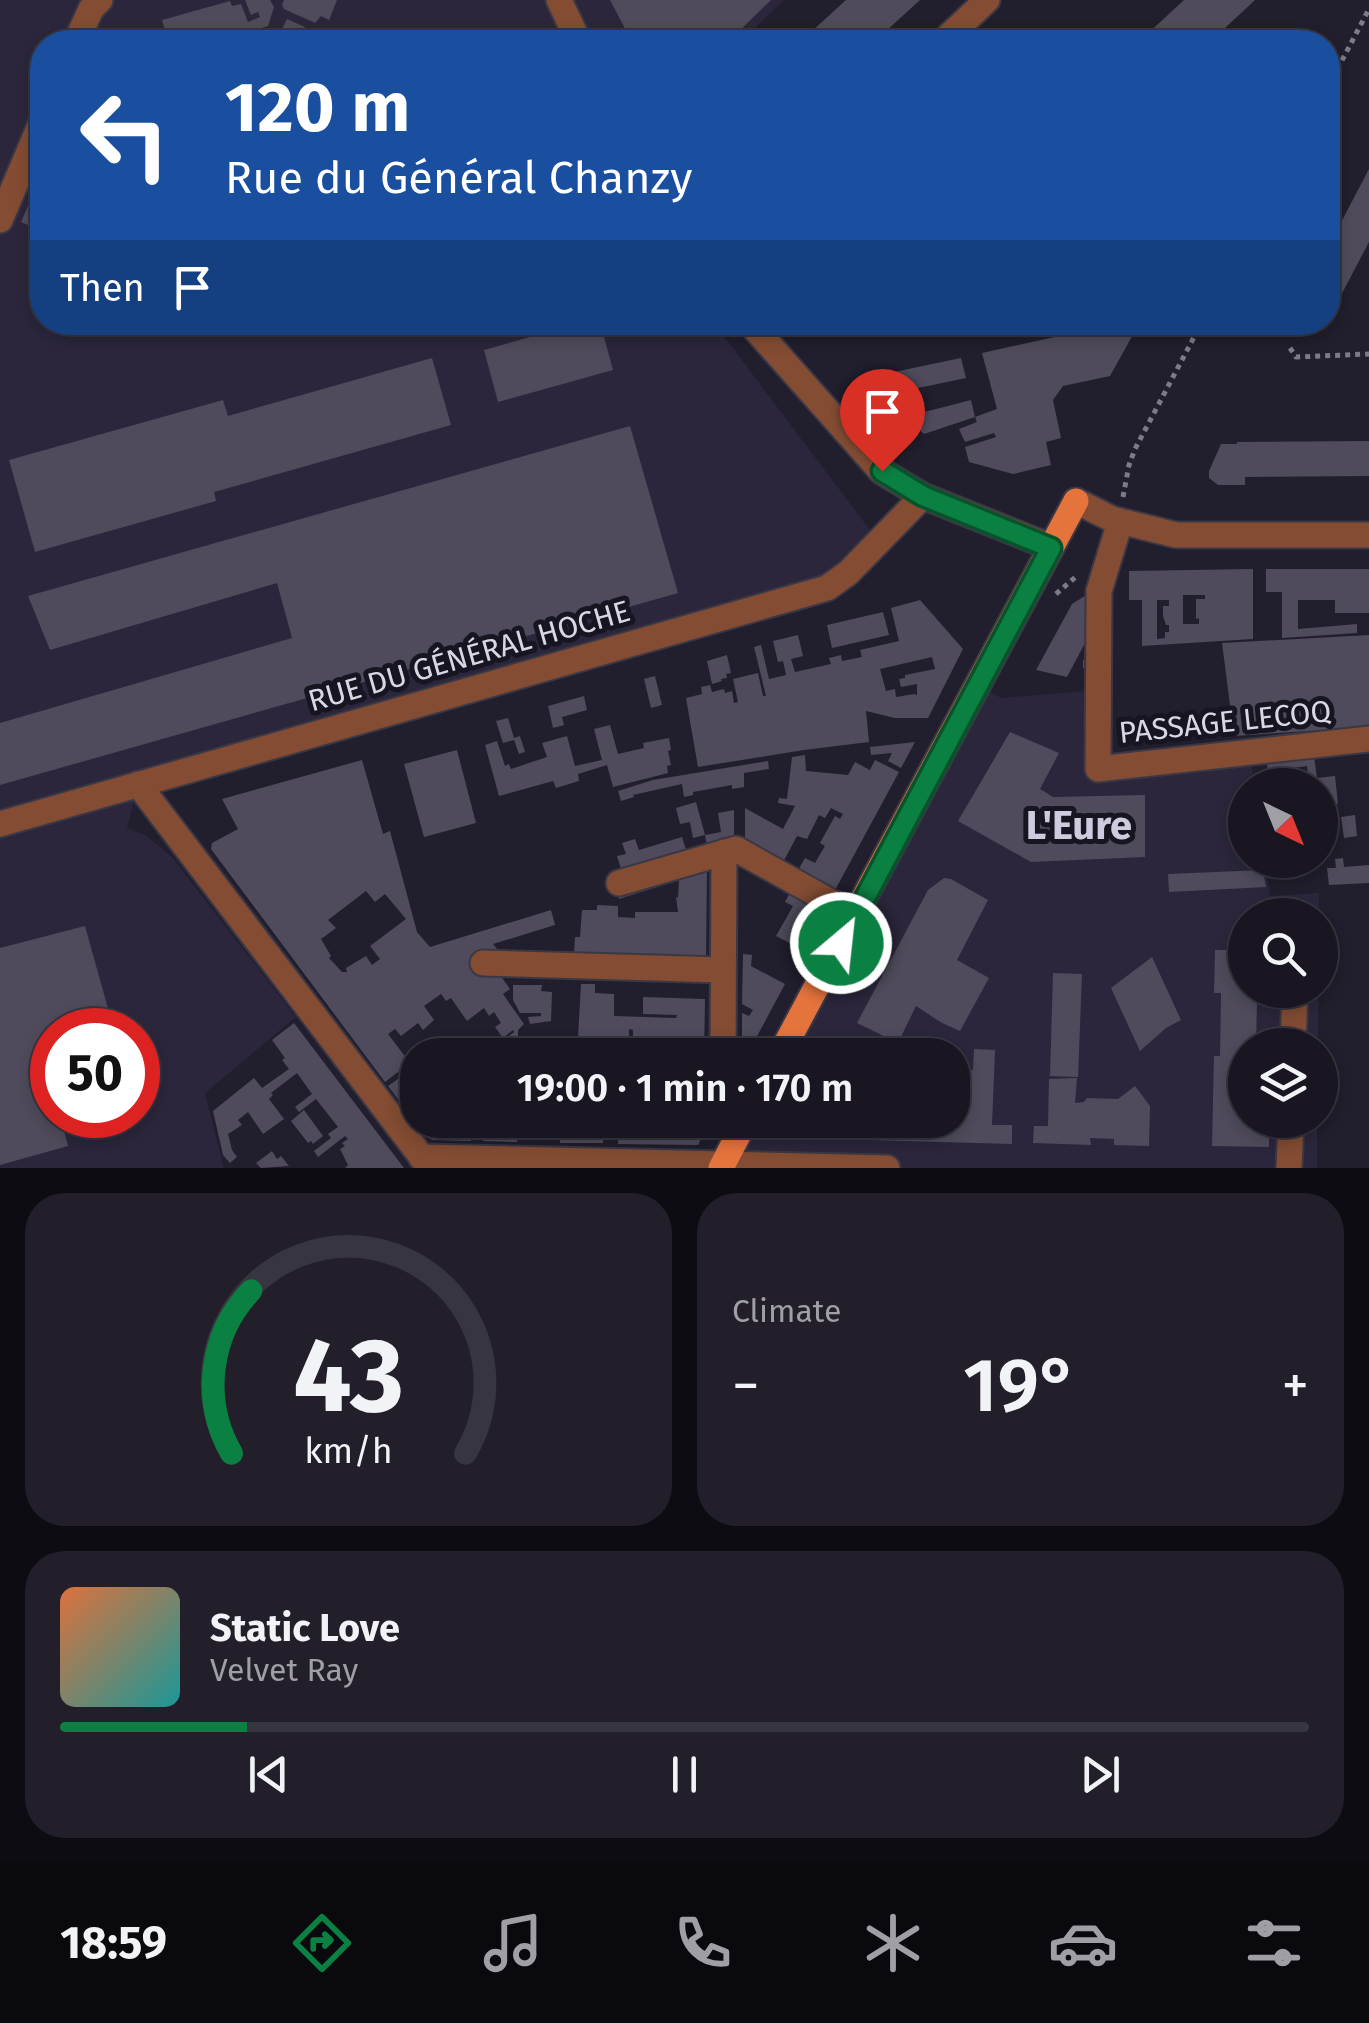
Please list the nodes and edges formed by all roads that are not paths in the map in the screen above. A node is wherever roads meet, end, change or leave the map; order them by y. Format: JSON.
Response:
{"nodes":[{"id":1,"x":100,"y":0,"type":"edge"},
{"id":2,"x":559,"y":0,"type":"edge"},
{"id":3,"x":987,"y":0,"type":"edge"},
{"id":4,"x":81,"y":30,"type":"edge"},
{"id":5,"x":573,"y":30,"type":"edge"},
{"id":6,"x":955,"y":30,"type":"edge"},
{"id":7,"x":30,"y":150,"type":"edge"},
{"id":8,"x":0,"y":220,"type":"edge"},
{"id":9,"x":761,"y":335,"type":"edge"},
{"id":10,"x":923,"y":496,"type":"junction"},
{"id":11,"x":1076,"y":501,"type":"joint"},
{"id":12,"x":1120,"y":522,"type":"junction"},
{"id":13,"x":1369,"y":535,"type":"edge"},
{"id":14,"x":1051,"y":548,"type":"junction"},
{"id":15,"x":1369,"y":739,"type":"edge"},
{"id":16,"x":138,"y":784,"type":"junction"},
{"id":17,"x":0,"y":824,"type":"edge"},
{"id":18,"x":724,"y":852,"type":"junction"},
{"id":19,"x":619,"y":883,"type":"dead end"},
{"id":20,"x":856,"y":916,"type":"junction"},
{"id":21,"x":483,"y":963,"type":"dead end"},
{"id":22,"x":722,"y":970,"type":"junction"},
{"id":23,"x":723,"y":1038,"type":"edge"},
{"id":24,"x":789,"y":1038,"type":"edge"},
{"id":25,"x":736,"y":1138,"type":"edge"},
{"id":26,"x":1290,"y":1138,"type":"edge"},
{"id":27,"x":425,"y":1162,"type":"edge"},
{"id":28,"x":721,"y":1166,"type":"edge"},
{"id":29,"x":887,"y":1168,"type":"edge"},
{"id":30,"x":1289,"y":1168,"type":"edge"}],
"edges":[{"from":1,"to":4,"type":"street"},
{"from":2,"to":5,"type":"street"},
{"from":3,"to":6,"type":"street"},
{"from":7,"to":8,"type":"street"},
{"from":9,"to":10,"type":"street"},
{"from":10,"to":14,"type":"street"},
{"from":10,"to":16,"type":"street","name":"RUE DU GÉNÉRAL HOCHE"},
{"from":11,"to":12,"type":"street"},
{"from":11,"to":14,"type":"main road"},
{"from":12,"to":13,"type":"street"},
{"from":12,"to":15,"type":"street","name":"PASSAGE LECOQ"},
{"from":14,"to":20,"type":"main road"},
{"from":16,"to":17,"type":"street","name":"RUE DU GÉNÉRAL HOCHE"},
{"from":16,"to":27,"type":"street"},
{"from":18,"to":19,"type":"street"},
{"from":18,"to":20,"type":"street"},
{"from":18,"to":22,"type":"street"},
{"from":20,"to":24,"type":"main road"},
{"from":21,"to":22,"type":"street"},
{"from":22,"to":23,"type":"street"},
{"from":25,"to":28,"type":"main road"},
{"from":26,"to":30,"type":"street"},
{"from":27,"to":28,"type":"street"},
{"from":28,"to":29,"type":"street"}]}
